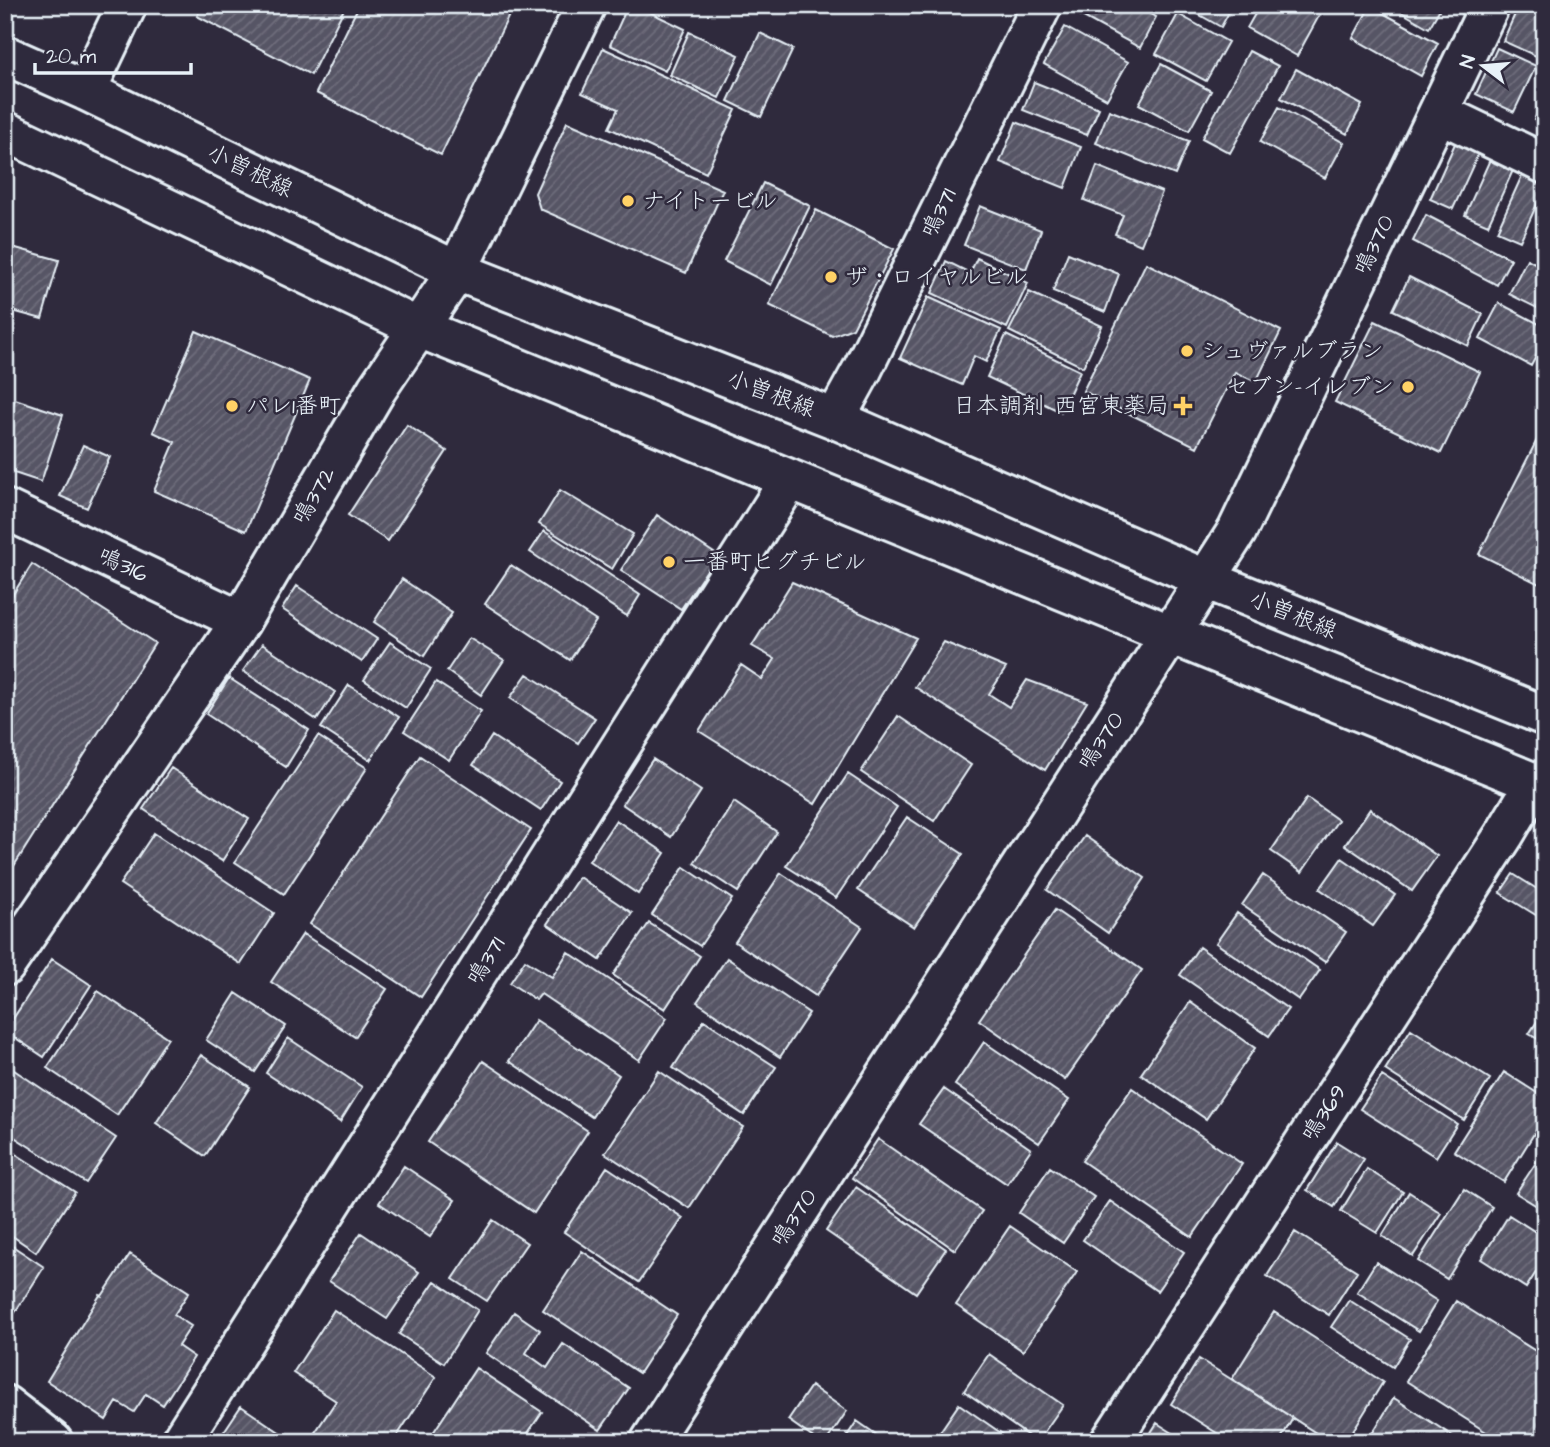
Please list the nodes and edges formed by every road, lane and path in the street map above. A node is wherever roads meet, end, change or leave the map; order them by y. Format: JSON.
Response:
{"nodes":[{"id":1,"x":127,"y":5,"type":"edge"},
{"id":2,"x":586,"y":5,"type":"edge"},
{"id":3,"x":1042,"y":5,"type":"edge"},
{"id":4,"x":1490,"y":5,"type":"edge"},
{"id":5,"x":5,"y":55,"type":"edge"},
{"id":6,"x":86,"y":91,"type":"junction"},
{"id":7,"x":1439,"y":113,"type":"junction"},
{"id":8,"x":5,"y":131,"type":"edge"},
{"id":9,"x":1545,"y":164,"type":"edge"},
{"id":10,"x":457,"y":271,"type":"junction"},
{"id":11,"x":419,"y":328,"type":"junction"},
{"id":12,"x":835,"y":419,"type":"junction"},
{"id":13,"x":790,"y":479,"type":"junction"},
{"id":14,"x":5,"y":509,"type":"edge"},
{"id":15,"x":1205,"y":579,"type":"junction"},
{"id":16,"x":241,"y":621,"type":"junction"},
{"id":17,"x":1170,"y":634,"type":"junction"},
{"id":18,"x":1545,"y":716,"type":"edge"},
{"id":19,"x":1540,"y":785,"type":"edge"},
{"id":20,"x":5,"y":966,"type":"edge"},
{"id":21,"x":5,"y":1405,"type":"edge"},
{"id":22,"x":53,"y":1442,"type":"edge"},
{"id":23,"x":180,"y":1442,"type":"edge"},
{"id":24,"x":650,"y":1442,"type":"edge"},
{"id":25,"x":1111,"y":1442,"type":"edge"}],
"edges":[{"from":1,"to":6,"type":"street"},
{"from":2,"to":10,"type":"street","name":"鳴372"},
{"from":3,"to":12,"type":"street","name":"鳴371"},
{"from":4,"to":7,"type":"street","name":"鳴370"},
{"from":5,"to":6,"type":"street","name":"小曽根線"},
{"from":6,"to":10,"type":"street","name":"小曽根線"},
{"from":7,"to":9,"type":"street"},
{"from":7,"to":15,"type":"street","name":"鳴370"},
{"from":8,"to":11,"type":"street"},
{"from":10,"to":11,"type":"street","name":"鳴372"},
{"from":10,"to":12,"type":"street","name":"小曽根線"},
{"from":11,"to":13,"type":"street"},
{"from":11,"to":16,"type":"street","name":"鳴372"},
{"from":12,"to":15,"type":"street","name":"小曽根線"},
{"from":13,"to":17,"type":"street"},
{"from":13,"to":23,"type":"street","name":"鳴371"},
{"from":14,"to":16,"type":"street","name":"鳴316"},
{"from":15,"to":17,"type":"street","name":"鳴370"},
{"from":15,"to":18,"type":"street","name":"小曽根線"},
{"from":16,"to":20,"type":"street","name":"鳴372"},
{"from":17,"to":19,"type":"street"},
{"from":17,"to":24,"type":"street","name":"鳴370"},
{"from":19,"to":25,"type":"street","name":"鳴369"},
{"from":21,"to":22,"type":"street"}]}
